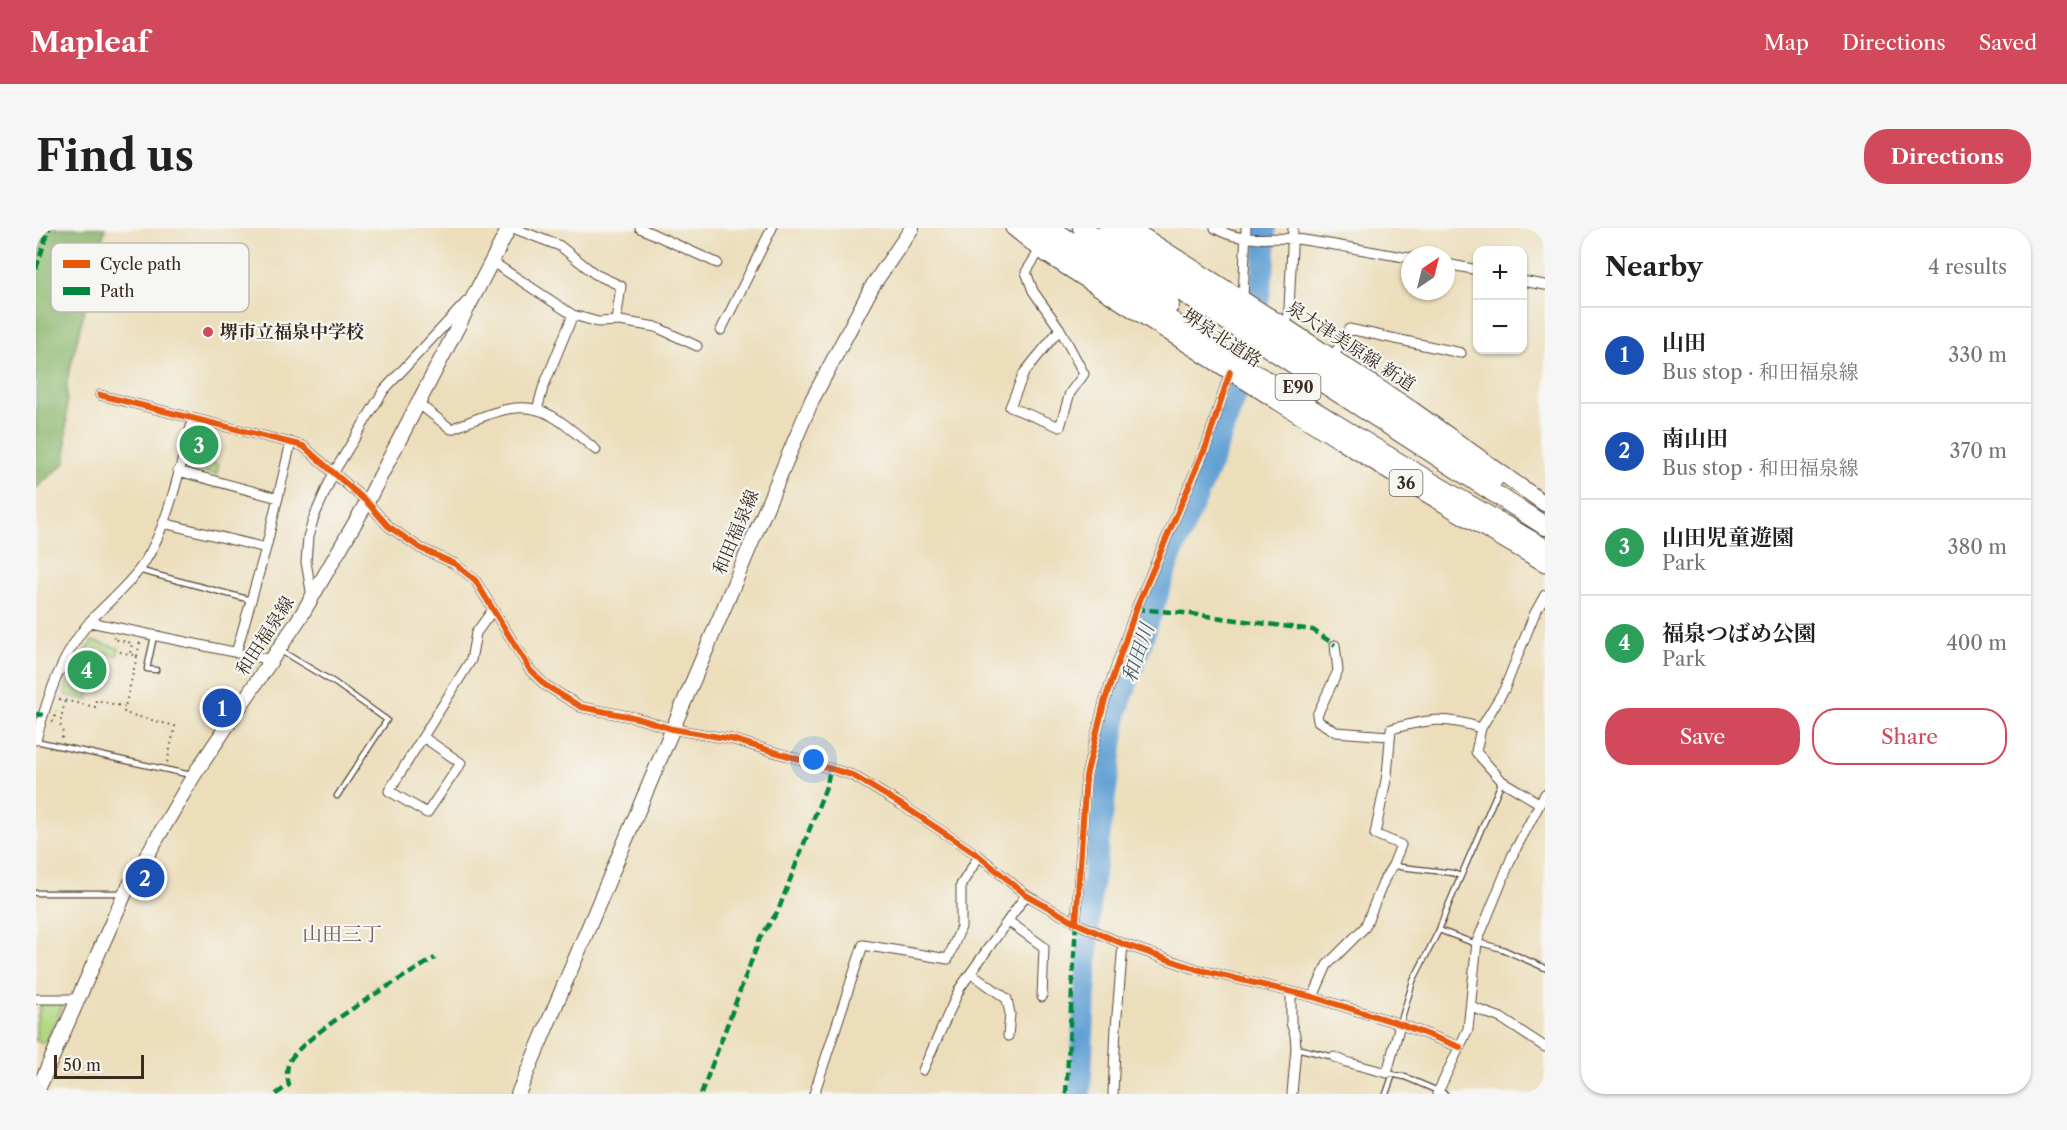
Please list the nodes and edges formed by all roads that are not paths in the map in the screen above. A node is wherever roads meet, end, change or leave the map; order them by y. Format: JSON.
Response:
{"nodes":[{"id":1,"x":511,"y":228,"type":"edge"},
{"id":2,"x":640,"y":228,"type":"edge"},
{"id":3,"x":772,"y":228,"type":"edge"},
{"id":4,"x":912,"y":228,"type":"edge"},
{"id":5,"x":1013,"y":228,"type":"edge"},
{"id":6,"x":1030,"y":228,"type":"edge"},
{"id":7,"x":1082,"y":228,"type":"edge"},
{"id":8,"x":1108,"y":228,"type":"edge"},
{"id":9,"x":1215,"y":228,"type":"edge"},
{"id":10,"x":1246,"y":228,"type":"edge"},
{"id":11,"x":1293,"y":228,"type":"edge"},
{"id":12,"x":1136,"y":229,"type":"edge"},
{"id":13,"x":1246,"y":239,"type":"junction"},
{"id":14,"x":1293,"y":239,"type":"junction"},
{"id":15,"x":1047,"y":241,"type":"edge"},
{"id":16,"x":1401,"y":257,"type":"edge"},
{"id":17,"x":491,"y":261,"type":"junction"},
{"id":18,"x":717,"y":263,"type":"dead end"},
{"id":19,"x":1455,"y":266,"type":"edge"},
{"id":20,"x":1473,"y":269,"type":"edge"},
{"id":21,"x":1527,"y":281,"type":"edge"},
{"id":22,"x":1545,"y":285,"type":"edge"},
{"id":23,"x":476,"y":291,"type":"junction"},
{"id":24,"x":1243,"y":298,"type":"junction"},
{"id":25,"x":573,"y":315,"type":"junction"},
{"id":26,"x":616,"y":321,"type":"junction"},
{"id":27,"x":1284,"y":325,"type":"junction"},
{"id":28,"x":1060,"y":329,"type":"junction"},
{"id":29,"x":721,"y":330,"type":"dead end"},
{"id":30,"x":697,"y":346,"type":"dead end"},
{"id":31,"x":1461,"y":353,"type":"dead end"},
{"id":32,"x":1333,"y":357,"type":"junction"},
{"id":33,"x":1231,"y":373,"type":"junction"},
{"id":34,"x":100,"y":395,"type":"dead end"},
{"id":35,"x":419,"y":404,"type":"junction"},
{"id":36,"x":537,"y":410,"type":"junction"},
{"id":37,"x":193,"y":419,"type":"junction"},
{"id":38,"x":291,"y":442,"type":"junction"},
{"id":39,"x":596,"y":450,"type":"dead end"},
{"id":40,"x":178,"y":471,"type":"junction"},
{"id":41,"x":334,"y":472,"type":"junction"},
{"id":42,"x":278,"y":498,"type":"junction"},
{"id":43,"x":367,"y":502,"type":"junction"},
{"id":44,"x":1545,"y":504,"type":"edge"},
{"id":45,"x":1545,"y":518,"type":"edge"},
{"id":46,"x":163,"y":524,"type":"junction"},
{"id":47,"x":1545,"y":526,"type":"edge"},
{"id":48,"x":1545,"y":547,"type":"edge"},
{"id":49,"x":266,"y":548,"type":"junction"},
{"id":50,"x":1545,"y":564,"type":"edge"},
{"id":51,"x":138,"y":570,"type":"junction"},
{"id":52,"x":1545,"y":595,"type":"edge"},
{"id":53,"x":312,"y":597,"type":"junction"},
{"id":54,"x":251,"y":600,"type":"junction"},
{"id":55,"x":492,"y":611,"type":"junction"},
{"id":56,"x":90,"y":622,"type":"junction"},
{"id":57,"x":154,"y":636,"type":"junction"},
{"id":58,"x":1335,"y":645,"type":"dead end"},
{"id":59,"x":236,"y":653,"type":"junction"},
{"id":60,"x":275,"y":655,"type":"junction"},
{"id":61,"x":156,"y":670,"type":"dead end"},
{"id":62,"x":1481,"y":728,"type":"junction"},
{"id":63,"x":672,"y":729,"type":"junction"},
{"id":64,"x":1389,"y":736,"type":"junction"},
{"id":65,"x":423,"y":737,"type":"junction"},
{"id":66,"x":36,"y":740,"type":"edge"},
{"id":67,"x":194,"y":775,"type":"junction"},
{"id":68,"x":1502,"y":781,"type":"junction"},
{"id":69,"x":1545,"y":794,"type":"edge"},
{"id":70,"x":337,"y":796,"type":"dead end"},
{"id":71,"x":1539,"y":803,"type":"junction"},
{"id":72,"x":979,"y":856,"type":"junction"},
{"id":73,"x":1393,"y":865,"type":"junction"},
{"id":74,"x":1460,"y":876,"type":"junction"},
{"id":75,"x":36,"y":893,"type":"edge"},
{"id":76,"x":124,"y":893,"type":"junction"},
{"id":77,"x":1026,"y":895,"type":"junction"},
{"id":78,"x":1008,"y":921,"type":"junction"},
{"id":79,"x":1079,"y":924,"type":"junction"},
{"id":80,"x":1439,"y":930,"type":"junction"},
{"id":81,"x":1477,"y":943,"type":"junction"},
{"id":82,"x":1123,"y":944,"type":"junction"},
{"id":83,"x":1545,"y":968,"type":"edge"},
{"id":84,"x":970,"y":973,"type":"junction"},
{"id":85,"x":1291,"y":993,"type":"junction"},
{"id":86,"x":1042,"y":997,"type":"dead end"},
{"id":87,"x":1313,"y":997,"type":"junction"},
{"id":88,"x":36,"y":999,"type":"edge"},
{"id":89,"x":78,"y":999,"type":"junction"},
{"id":90,"x":1471,"y":1007,"type":"junction"},
{"id":91,"x":1400,"y":1024,"type":"junction"},
{"id":92,"x":1008,"y":1036,"type":"dead end"},
{"id":93,"x":1460,"y":1047,"type":"junction"},
{"id":94,"x":1545,"y":1047,"type":"edge"},
{"id":95,"x":1296,"y":1048,"type":"junction"},
{"id":96,"x":1334,"y":1057,"type":"joint"},
{"id":97,"x":923,"y":1070,"type":"dead end"},
{"id":98,"x":1390,"y":1073,"type":"junction"},
{"id":99,"x":40,"y":1076,"type":"edge"},
{"id":100,"x":1440,"y":1093,"type":"edge"},
{"id":101,"x":36,"y":1094,"type":"edge"},
{"id":102,"x":518,"y":1094,"type":"edge"},
{"id":103,"x":814,"y":1094,"type":"edge"},
{"id":104,"x":1113,"y":1094,"type":"edge"},
{"id":105,"x":1292,"y":1094,"type":"edge"},
{"id":106,"x":1386,"y":1094,"type":"edge"}],
"edges":[{"from":1,"to":17,"type":"main road","name":"和田福泉線"},
{"from":1,"to":26,"type":"street"},
{"from":2,"to":18,"type":"street"},
{"from":3,"to":29,"type":"street"},
{"from":4,"to":63,"type":"main road","name":"和田福泉線"},
{"from":5,"to":15,"type":"main road","number":"36"},
{"from":6,"to":15,"type":"highway","name":"堺泉北道路"},
{"from":7,"to":47,"type":"highway","name":"堺泉北道路","number":"E90"},
{"from":8,"to":45,"type":"highway"},
{"from":9,"to":13,"type":"street"},
{"from":10,"to":13,"type":"street"},
{"from":11,"to":14,"type":"street"},
{"from":12,"to":24,"type":"main road","name":"泉大津美原線 新道"},
{"from":13,"to":14,"type":"street"},
{"from":13,"to":24,"type":"street"},
{"from":14,"to":16,"type":"street"},
{"from":14,"to":27,"type":"street"},
{"from":15,"to":28,"type":"street"},
{"from":15,"to":33,"type":"main road","number":"36"},
{"from":15,"to":48,"type":"highway","name":"堺泉北道路","number":"E90"},
{"from":17,"to":23,"type":"main road","name":"和田福泉線"},
{"from":17,"to":25,"type":"street"},
{"from":19,"to":20,"type":"street"},
{"from":21,"to":22,"type":"street"},
{"from":23,"to":35,"type":"main road","name":"和田福泉線"},
{"from":23,"to":41,"type":"street"},
{"from":24,"to":27,"type":"main road","name":"泉大津美原線 新道"},
{"from":25,"to":26,"type":"street"},
{"from":25,"to":36,"type":"street"},
{"from":26,"to":30,"type":"street"},
{"from":27,"to":32,"type":"main road","name":"泉大津美原線 新道"},
{"from":28,"to":28,"type":"street"},
{"from":31,"to":32,"type":"street"},
{"from":32,"to":44,"type":"main road","name":"泉大津美原線 新道"},
{"from":33,"to":50,"type":"main road","number":"36"},
{"from":33,"to":79,"type":"street"},
{"from":34,"to":37,"type":"street"},
{"from":35,"to":36,"type":"street"},
{"from":35,"to":43,"type":"main road","name":"和田福泉線"},
{"from":36,"to":39,"type":"street"},
{"from":37,"to":38,"type":"street"},
{"from":37,"to":40,"type":"street"},
{"from":38,"to":41,"type":"street"},
{"from":38,"to":42,"type":"street"},
{"from":40,"to":42,"type":"street"},
{"from":40,"to":46,"type":"street"},
{"from":41,"to":43,"type":"street"},
{"from":41,"to":53,"type":"street"},
{"from":42,"to":49,"type":"street"},
{"from":43,"to":53,"type":"main road","name":"和田福泉線"},
{"from":43,"to":55,"type":"street"},
{"from":46,"to":49,"type":"street"},
{"from":46,"to":51,"type":"street"},
{"from":49,"to":54,"type":"street"},
{"from":51,"to":54,"type":"lane"},
{"from":51,"to":56,"type":"street"},
{"from":52,"to":62,"type":"street"},
{"from":53,"to":60,"type":"main road","name":"和田福泉線"},
{"from":54,"to":59,"type":"street"},
{"from":55,"to":63,"type":"street"},
{"from":55,"to":65,"type":"street"},
{"from":56,"to":57,"type":"street"},
{"from":56,"to":66,"type":"street"},
{"from":57,"to":59,"type":"street"},
{"from":57,"to":61,"type":"lane"},
{"from":58,"to":64,"type":"street"},
{"from":59,"to":60,"type":"street"},
{"from":60,"to":67,"type":"main road","name":"和田福泉線"},
{"from":60,"to":70,"type":"lane"},
{"from":62,"to":64,"type":"street"},
{"from":62,"to":68,"type":"street"},
{"from":63,"to":72,"type":"street"},
{"from":63,"to":102,"type":"main road","name":"和田福泉線"},
{"from":64,"to":73,"type":"street"},
{"from":65,"to":65,"type":"street"},
{"from":66,"to":67,"type":"lane"},
{"from":67,"to":76,"type":"main road","name":"和田福泉線"},
{"from":68,"to":71,"type":"street"},
{"from":68,"to":74,"type":"lane"},
{"from":69,"to":71,"type":"street"},
{"from":71,"to":81,"type":"street"},
{"from":72,"to":77,"type":"street"},
{"from":72,"to":103,"type":"street"},
{"from":73,"to":74,"type":"lane"},
{"from":73,"to":87,"type":"street"},
{"from":74,"to":80,"type":"lane"},
{"from":75,"to":76,"type":"lane"},
{"from":76,"to":89,"type":"main road","name":"和田福泉線"},
{"from":77,"to":78,"type":"street"},
{"from":77,"to":79,"type":"street"},
{"from":78,"to":84,"type":"street"},
{"from":78,"to":86,"type":"street"},
{"from":79,"to":82,"type":"street"},
{"from":80,"to":81,"type":"lane"},
{"from":80,"to":91,"type":"lane"},
{"from":81,"to":83,"type":"lane"},
{"from":81,"to":90,"type":"street"},
{"from":82,"to":85,"type":"street"},
{"from":82,"to":104,"type":"street"},
{"from":84,"to":92,"type":"street"},
{"from":84,"to":97,"type":"street"},
{"from":85,"to":87,"type":"street"},
{"from":85,"to":95,"type":"street"},
{"from":87,"to":91,"type":"street"},
{"from":88,"to":89,"type":"street"},
{"from":89,"to":99,"type":"main road","name":"和田福泉線"},
{"from":90,"to":93,"type":"street"},
{"from":90,"to":94,"type":"street"},
{"from":91,"to":93,"type":"street"},
{"from":91,"to":98,"type":"street"},
{"from":93,"to":100,"type":"street"},
{"from":95,"to":96,"type":"lane"},
{"from":95,"to":105,"type":"street"},
{"from":96,"to":98,"type":"street"},
{"from":98,"to":100,"type":"lane"},
{"from":98,"to":106,"type":"lane"},
{"from":99,"to":101,"type":"main road","name":"和田福泉線"}]}
